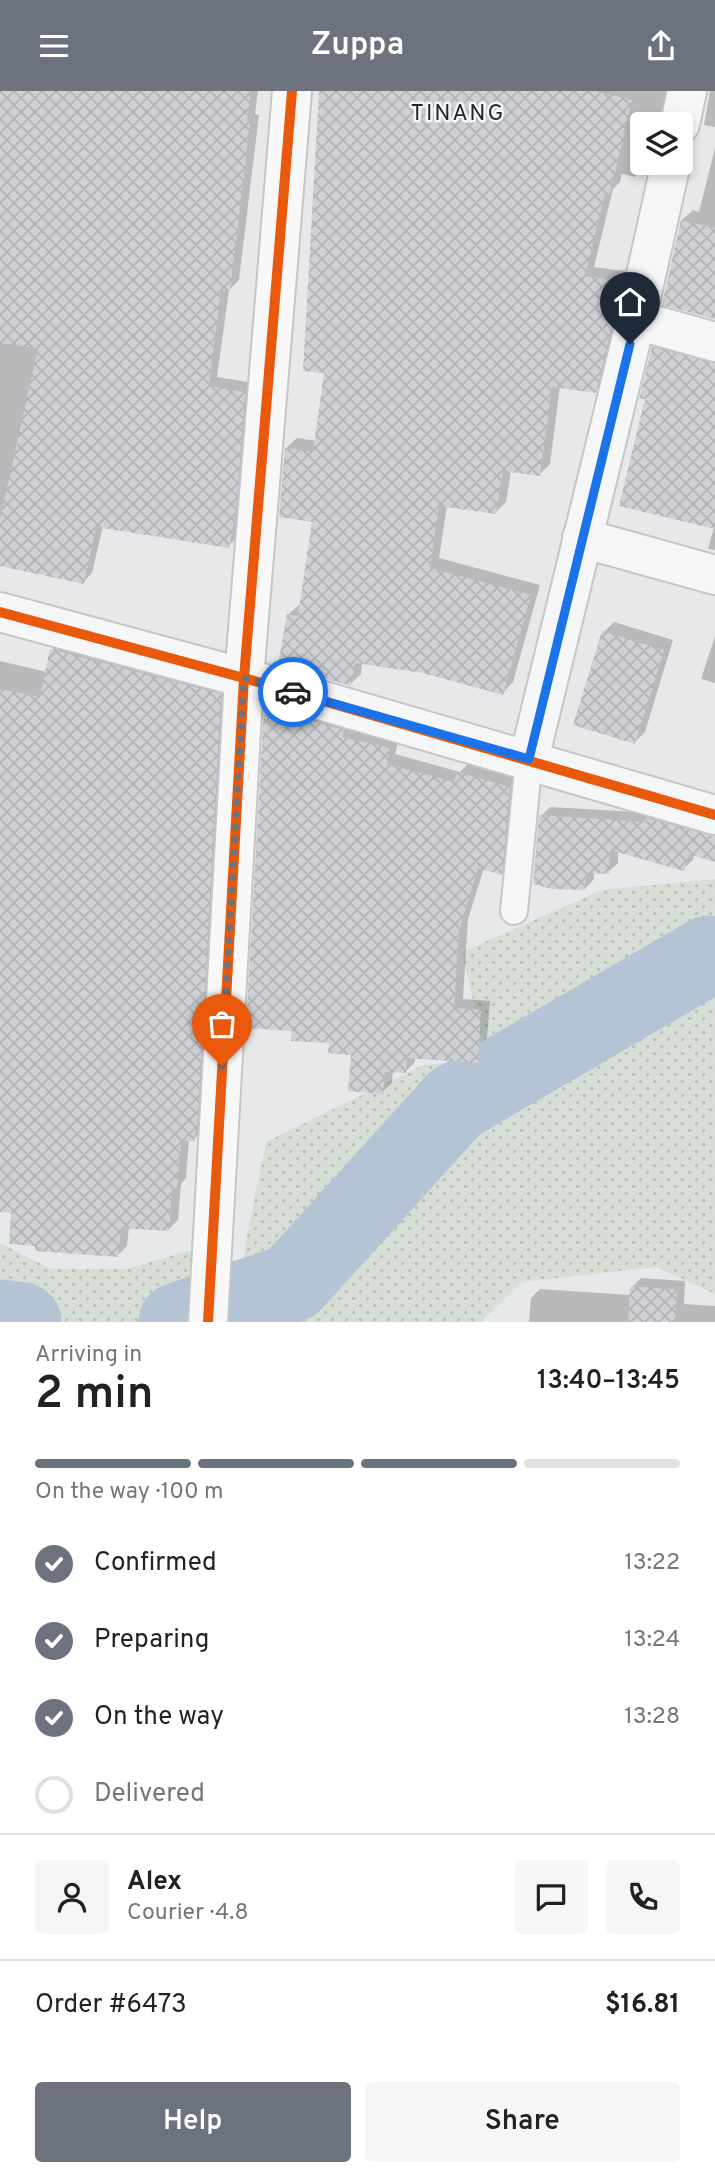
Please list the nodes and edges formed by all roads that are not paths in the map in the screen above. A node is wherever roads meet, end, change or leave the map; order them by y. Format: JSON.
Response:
{"nodes":[{"id":1,"x":284,"y":91,"type":"edge"},
{"id":2,"x":292,"y":91,"type":"edge"},
{"id":3,"x":687,"y":91,"type":"edge"},
{"id":4,"x":683,"y":112,"type":"edge"},
{"id":5,"x":287,"y":145,"type":"junction"},
{"id":6,"x":668,"y":175,"type":"edge"},
{"id":7,"x":636,"y":320,"type":"junction"},
{"id":8,"x":715,"y":342,"type":"edge"},
{"id":9,"x":582,"y":538,"type":"junction"},
{"id":10,"x":715,"y":575,"type":"edge"},
{"id":11,"x":0,"y":612,"type":"edge"},
{"id":12,"x":244,"y":678,"type":"junction"},
{"id":13,"x":529,"y":759,"type":"junction"},
{"id":14,"x":715,"y":815,"type":"edge"},
{"id":15,"x":514,"y":911,"type":"dead end"},
{"id":16,"x":208,"y":1322,"type":"edge"}],
"edges":[{"from":1,"to":5,"type":"street"},
{"from":2,"to":5,"type":"street"},
{"from":3,"to":4,"type":"street"},
{"from":5,"to":12,"type":"street"},
{"from":6,"to":7,"type":"street"},
{"from":7,"to":8,"type":"street"},
{"from":7,"to":9,"type":"street"},
{"from":9,"to":10,"type":"street"},
{"from":9,"to":13,"type":"street"},
{"from":11,"to":12,"type":"street"},
{"from":12,"to":13,"type":"street"},
{"from":12,"to":16,"type":"street"},
{"from":13,"to":14,"type":"street"},
{"from":13,"to":15,"type":"lane"}]}
